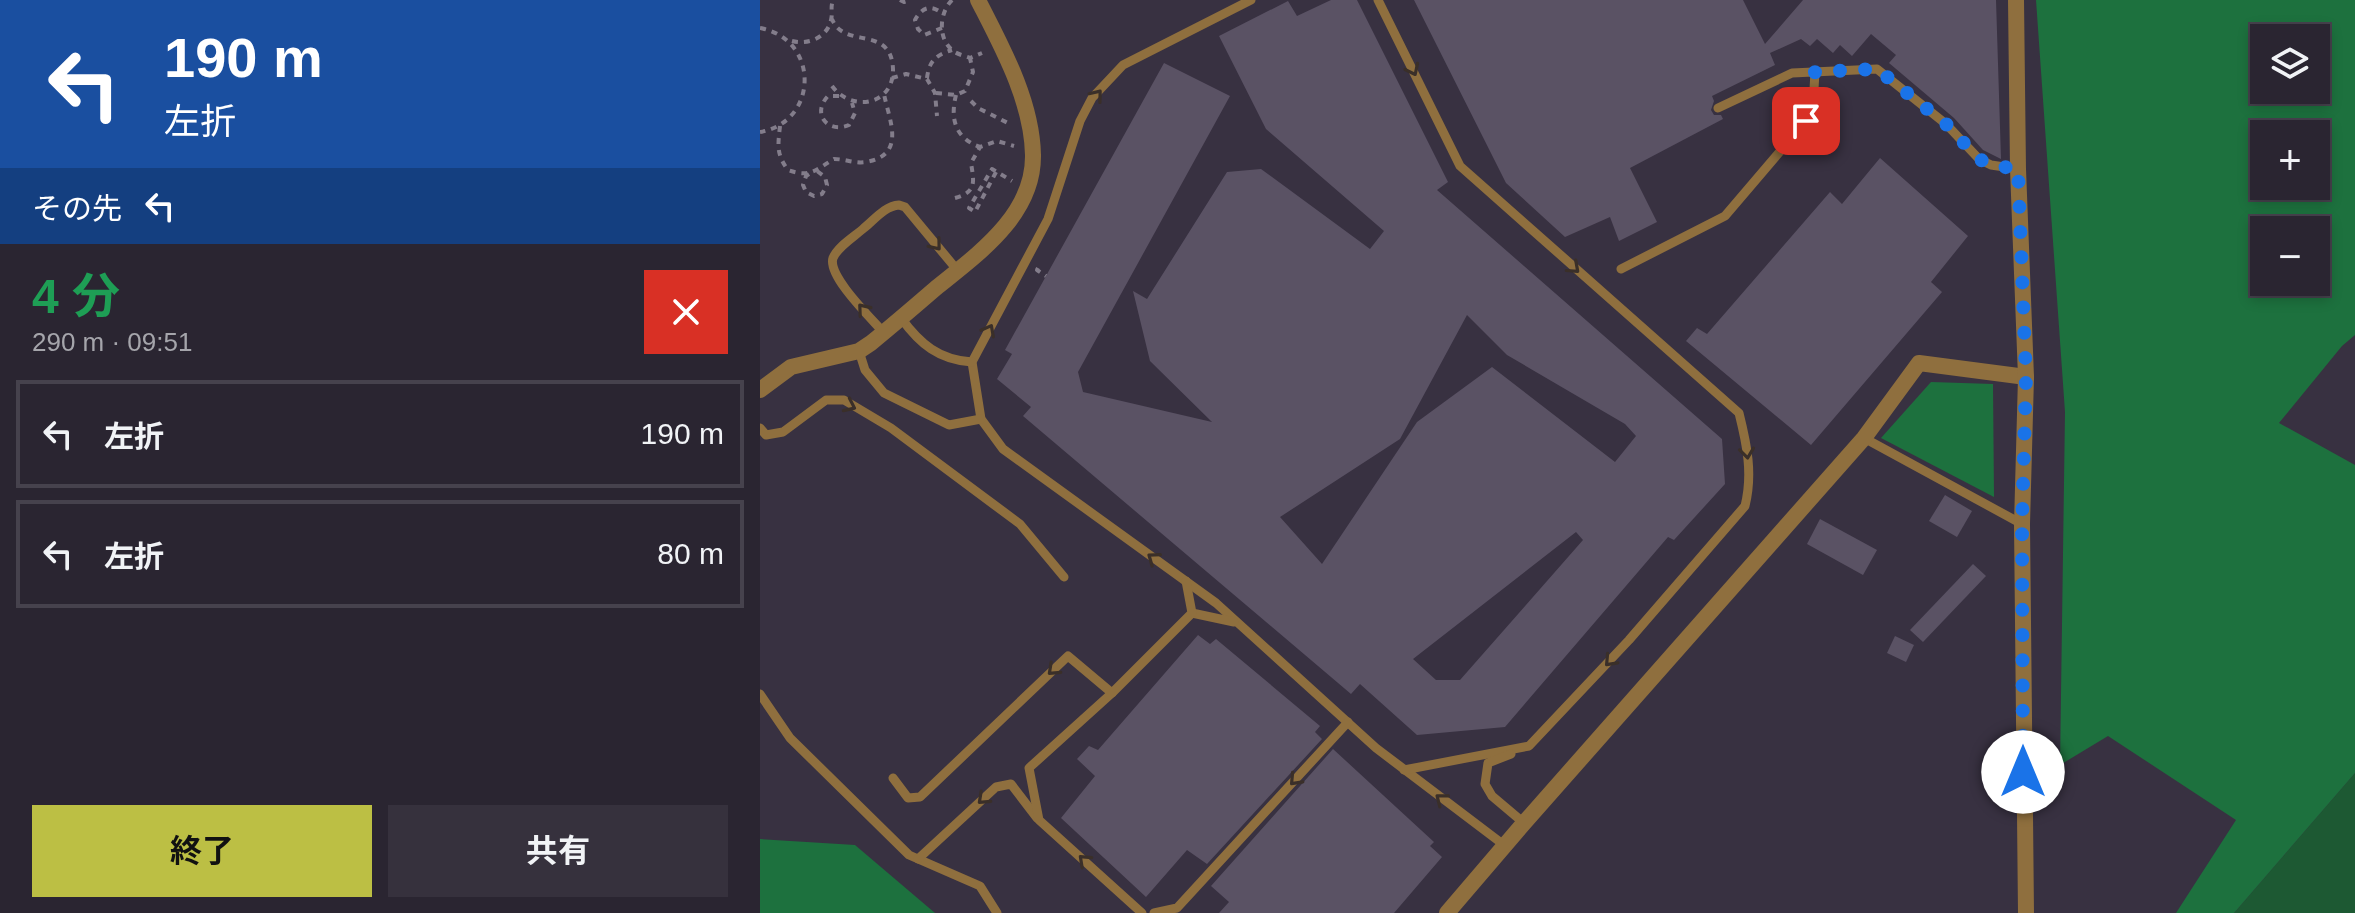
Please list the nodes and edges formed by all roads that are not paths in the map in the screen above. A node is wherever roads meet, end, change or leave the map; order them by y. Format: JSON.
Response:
{"nodes":[{"id":1,"x":978,"y":0,"type":"edge"},
{"id":2,"x":1251,"y":0,"type":"edge"},
{"id":3,"x":1378,"y":0,"type":"edge"},
{"id":4,"x":2016,"y":0,"type":"edge"},
{"id":5,"x":1815,"y":72,"type":"junction"},
{"id":6,"x":1718,"y":108,"type":"dead end"},
{"id":7,"x":2018,"y":169,"type":"junction"},
{"id":8,"x":1621,"y":269,"type":"dead end"},
{"id":9,"x":958,"y":271,"type":"junction"},
{"id":10,"x":901,"y":318,"type":"junction"},
{"id":11,"x":884,"y":333,"type":"junction"},
{"id":12,"x":859,"y":351,"type":"junction"},
{"id":13,"x":972,"y":362,"type":"junction"},
{"id":14,"x":2026,"y":377,"type":"junction"},
{"id":15,"x":760,"y":390,"type":"edge"},
{"id":16,"x":981,"y":419,"type":"junction"},
{"id":17,"x":760,"y":428,"type":"edge"},
{"id":18,"x":1864,"y":438,"type":"junction"},
{"id":19,"x":2022,"y":524,"type":"junction"},
{"id":20,"x":1064,"y":577,"type":"dead end"},
{"id":21,"x":1186,"y":581,"type":"junction"},
{"id":22,"x":1192,"y":613,"type":"junction"},
{"id":23,"x":1238,"y":623,"type":"junction"},
{"id":24,"x":1112,"y":693,"type":"junction"},
{"id":25,"x":760,"y":694,"type":"edge"},
{"id":26,"x":1348,"y":722,"type":"junction"},
{"id":27,"x":1529,"y":746,"type":"junction"},
{"id":28,"x":1404,"y":770,"type":"junction"},
{"id":29,"x":893,"y":778,"type":"dead end"},
{"id":30,"x":1039,"y":820,"type":"junction"},
{"id":31,"x":1524,"y":823,"type":"junction"},
{"id":32,"x":1504,"y":845,"type":"junction"},
{"id":33,"x":918,"y":859,"type":"junction"},
{"id":34,"x":997,"y":913,"type":"edge"},
{"id":35,"x":1142,"y":913,"type":"edge"},
{"id":36,"x":1154,"y":913,"type":"edge"},
{"id":37,"x":1447,"y":913,"type":"edge"},
{"id":38,"x":2026,"y":913,"type":"edge"}],
"edges":[{"from":1,"to":9,"type":"street"},
{"from":13,"to":2,"type":"lane","one_way":true},
{"from":3,"to":27,"type":"lane","one_way":true},
{"from":4,"to":7,"type":"street"},
{"from":5,"to":6,"type":"lane"},
{"from":5,"to":7,"type":"lane"},
{"from":5,"to":8,"type":"lane"},
{"from":7,"to":14,"type":"street"},
{"from":9,"to":10,"type":"street"},
{"from":11,"to":9,"type":"lane","one_way":true},
{"from":10,"to":11,"type":"street"},
{"from":10,"to":13,"type":"lane"},
{"from":11,"to":12,"type":"street"},
{"from":12,"to":15,"type":"street"},
{"from":12,"to":16,"type":"lane"},
{"from":13,"to":16,"type":"lane"},
{"from":14,"to":18,"type":"street"},
{"from":14,"to":19,"type":"street"},
{"from":21,"to":16,"type":"lane","one_way":true},
{"from":17,"to":20,"type":"lane","one_way":true},
{"from":18,"to":19,"type":"lane"},
{"from":18,"to":31,"type":"street"},
{"from":19,"to":38,"type":"street"},
{"from":21,"to":22,"type":"lane"},
{"from":21,"to":23,"type":"lane"},
{"from":22,"to":23,"type":"lane"},
{"from":22,"to":24,"type":"lane"},
{"from":23,"to":26,"type":"lane"},
{"from":24,"to":29,"type":"lane","one_way":true},
{"from":24,"to":30,"type":"lane"},
{"from":25,"to":33,"type":"lane"},
{"from":26,"to":28,"type":"lane"},
{"from":26,"to":36,"type":"lane","one_way":true},
{"from":27,"to":28,"type":"lane"},
{"from":27,"to":31,"type":"lane"},
{"from":32,"to":28,"type":"lane","one_way":true},
{"from":30,"to":33,"type":"lane","one_way":true},
{"from":35,"to":30,"type":"lane","one_way":true},
{"from":31,"to":32,"type":"street"},
{"from":32,"to":37,"type":"street"},
{"from":33,"to":34,"type":"lane"}]}
